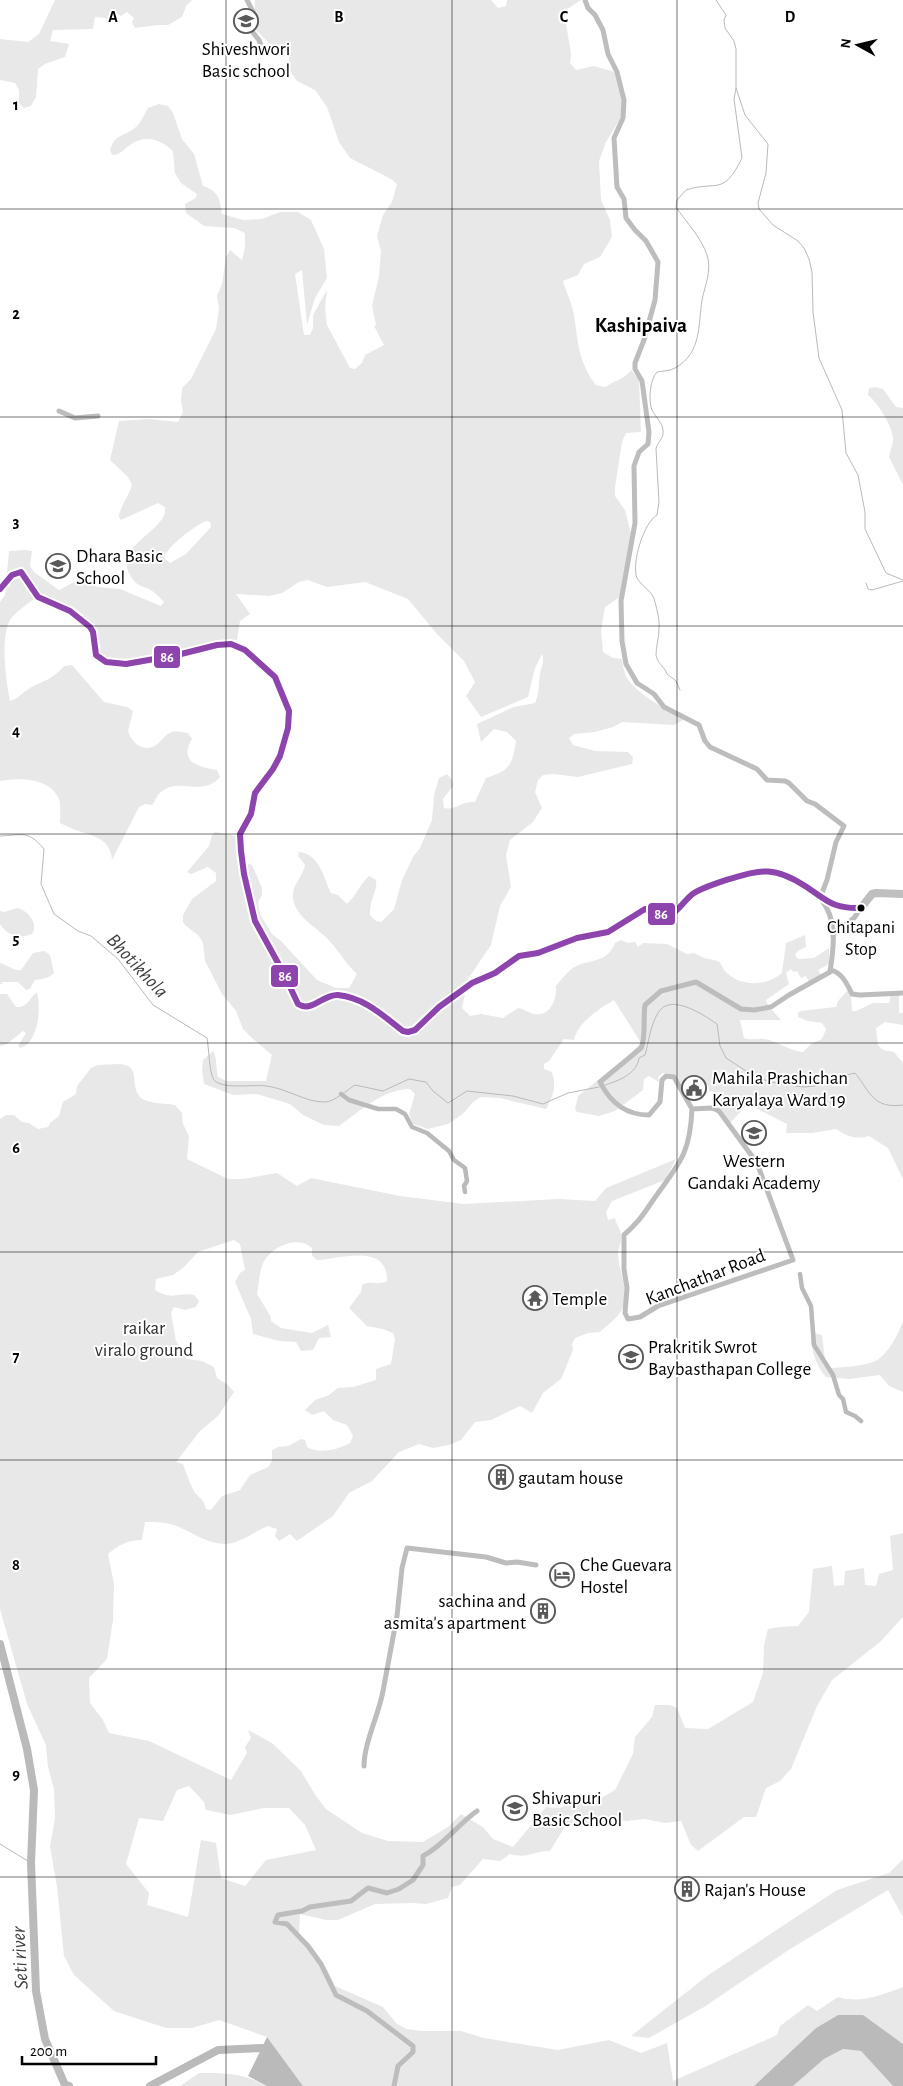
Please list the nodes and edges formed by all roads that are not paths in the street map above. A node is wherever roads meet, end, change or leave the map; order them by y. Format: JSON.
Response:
{"nodes":[{"id":1,"x":247,"y":0,"type":"edge"},
{"id":2,"x":586,"y":0,"type":"edge"},
{"id":3,"x":251,"y":52,"type":"dead end"},
{"id":4,"x":59,"y":411,"type":"dead end"},
{"id":5,"x":98,"y":416,"type":"dead end"},
{"id":6,"x":0,"y":590,"type":"edge"},
{"id":7,"x":903,"y":894,"type":"edge"},
{"id":8,"x":820,"y":898,"type":"junction"},
{"id":9,"x":861,"y":908,"type":"junction"},
{"id":10,"x":833,"y":937,"type":"junction"},
{"id":11,"x":830,"y":970,"type":"junction"},
{"id":12,"x":903,"y":993,"type":"edge"},
{"id":13,"x":692,"y":1109,"type":"junction"},
{"id":14,"x":536,"y":1565,"type":"dead end"},
{"id":15,"x":364,"y":1766,"type":"dead end"},
{"id":16,"x":477,"y":1811,"type":"dead end"},
{"id":17,"x":394,"y":2086,"type":"edge"}],
"edges":[{"from":1,"to":3,"type":"street"},
{"from":2,"to":8,"type":"street"},
{"from":4,"to":5,"type":"street"},
{"from":6,"to":8,"type":"main road"},
{"from":7,"to":9,"type":"main road"},
{"from":8,"to":9,"type":"main road"},
{"from":8,"to":10,"type":"street"},
{"from":9,"to":10,"type":"street"},
{"from":10,"to":11,"type":"street"},
{"from":11,"to":12,"type":"street"},
{"from":11,"to":13,"type":"street"},
{"from":13,"to":13,"type":"street","name":"Kanchathar Road"},
{"from":14,"to":15,"type":"street"},
{"from":16,"to":17,"type":"street"}]}
